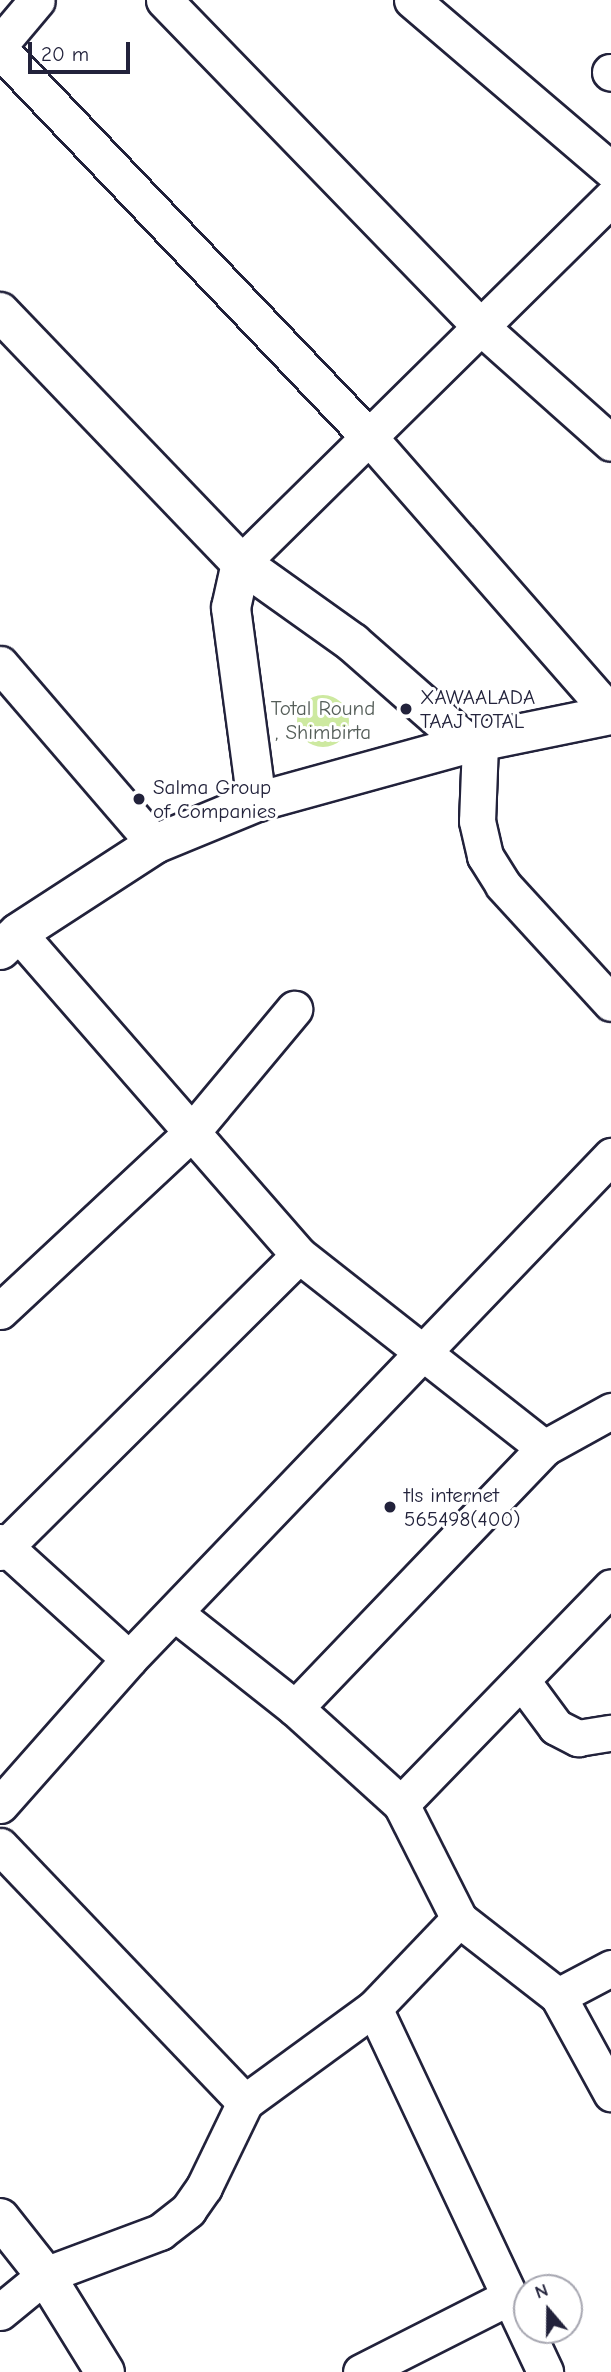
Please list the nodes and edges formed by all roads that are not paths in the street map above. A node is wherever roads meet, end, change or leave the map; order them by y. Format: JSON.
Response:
{"nodes":[{"id":1,"x":37,"y":0,"type":"edge"},
{"id":2,"x":164,"y":0,"type":"edge"},
{"id":3,"x":412,"y":0,"type":"edge"},
{"id":4,"x":0,"y":44,"type":"edge"},
{"id":5,"x":0,"y":50,"type":"edge"},
{"id":6,"x":611,"y":170,"type":"edge"},
{"id":7,"x":611,"y":198,"type":"edge"},
{"id":8,"x":0,"y":312,"type":"edge"},
{"id":9,"x":481,"y":327,"type":"junction"},
{"id":10,"x":368,"y":436,"type":"junction"},
{"id":11,"x":611,"y":443,"type":"edge"},
{"id":12,"x":240,"y":563,"type":"junction"},
{"id":13,"x":4,"y":676,"type":"edge"},
{"id":14,"x":611,"y":714,"type":"edge"},
{"id":15,"x":474,"y":744,"type":"junction"},
{"id":16,"x":257,"y":802,"type":"junction"},
{"id":17,"x":155,"y":844,"type":"junction"},
{"id":18,"x":9,"y":941,"type":"edge"},
{"id":19,"x":610,"y":1001,"type":"edge"},
{"id":20,"x":294,"y":1009,"type":"dead end"},
{"id":21,"x":190,"y":1134,"type":"junction"},
{"id":22,"x":611,"y":1156,"type":"edge"},
{"id":23,"x":299,"y":1255,"type":"junction"},
{"id":24,"x":0,"y":1311,"type":"edge"},
{"id":25,"x":423,"y":1351,"type":"junction"},
{"id":26,"x":611,"y":1411,"type":"edge"},
{"id":27,"x":544,"y":1448,"type":"junction"},
{"id":28,"x":2,"y":1547,"type":"edge"},
{"id":29,"x":611,"y":1587,"type":"edge"},
{"id":30,"x":176,"y":1614,"type":"junction"},
{"id":31,"x":129,"y":1659,"type":"junction"},
{"id":32,"x":522,"y":1681,"type":"junction"},
{"id":33,"x":295,"y":1708,"type":"junction"},
{"id":34,"x":611,"y":1733,"type":"edge"},
{"id":35,"x":401,"y":1804,"type":"junction"},
{"id":36,"x":0,"y":1805,"type":"edge"},
{"id":37,"x":0,"y":1846,"type":"edge"},
{"id":38,"x":459,"y":1919,"type":"junction"},
{"id":39,"x":611,"y":1968,"type":"edge"},
{"id":40,"x":558,"y":1996,"type":"junction"},
{"id":41,"x":374,"y":2008,"type":"junction"},
{"id":42,"x":611,"y":2092,"type":"edge"},
{"id":43,"x":245,"y":2102,"type":"junction"},
{"id":44,"x":0,"y":2218,"type":"edge"},
{"id":45,"x":45,"y":2275,"type":"junction"},
{"id":46,"x":507,"y":2298,"type":"junction"},
{"id":47,"x":0,"y":2312,"type":"edge"},
{"id":48,"x":105,"y":2372,"type":"edge"},
{"id":49,"x":361,"y":2372,"type":"edge"},
{"id":50,"x":545,"y":2372,"type":"edge"}],
"edges":[{"from":1,"to":4,"type":"street"},
{"from":2,"to":9,"type":"street"},
{"from":3,"to":6,"type":"street"},
{"from":5,"to":10,"type":"street"},
{"from":7,"to":9,"type":"street"},
{"from":8,"to":12,"type":"main road"},
{"from":9,"to":10,"type":"street"},
{"from":9,"to":11,"type":"street"},
{"from":10,"to":12,"type":"street"},
{"from":10,"to":14,"type":"street"},
{"from":12,"to":15,"type":"main road"},
{"from":12,"to":16,"type":"main road"},
{"from":13,"to":17,"type":"street"},
{"from":14,"to":15,"type":"main road"},
{"from":15,"to":16,"type":"main road"},
{"from":15,"to":19,"type":"street"},
{"from":16,"to":17,"type":"main road"},
{"from":17,"to":18,"type":"main road"},
{"from":18,"to":21,"type":"street"},
{"from":20,"to":21,"type":"street"},
{"from":21,"to":23,"type":"street"},
{"from":21,"to":24,"type":"street"},
{"from":22,"to":25,"type":"street"},
{"from":23,"to":25,"type":"street"},
{"from":23,"to":28,"type":"street"},
{"from":25,"to":27,"type":"street"},
{"from":25,"to":30,"type":"street"},
{"from":26,"to":27,"type":"street"},
{"from":27,"to":33,"type":"street"},
{"from":28,"to":31,"type":"street"},
{"from":29,"to":32,"type":"street"},
{"from":30,"to":31,"type":"street"},
{"from":30,"to":33,"type":"street"},
{"from":31,"to":36,"type":"street"},
{"from":32,"to":34,"type":"street"},
{"from":32,"to":35,"type":"street"},
{"from":33,"to":35,"type":"street"},
{"from":35,"to":38,"type":"street"},
{"from":37,"to":43,"type":"street"},
{"from":38,"to":40,"type":"street"},
{"from":38,"to":41,"type":"street"},
{"from":39,"to":40,"type":"street"},
{"from":40,"to":42,"type":"street"},
{"from":41,"to":43,"type":"street"},
{"from":41,"to":46,"type":"street"},
{"from":43,"to":45,"type":"street"},
{"from":44,"to":45,"type":"main road"},
{"from":45,"to":47,"type":"street"},
{"from":45,"to":48,"type":"main road"},
{"from":46,"to":49,"type":"street"},
{"from":46,"to":50,"type":"street"}]}
